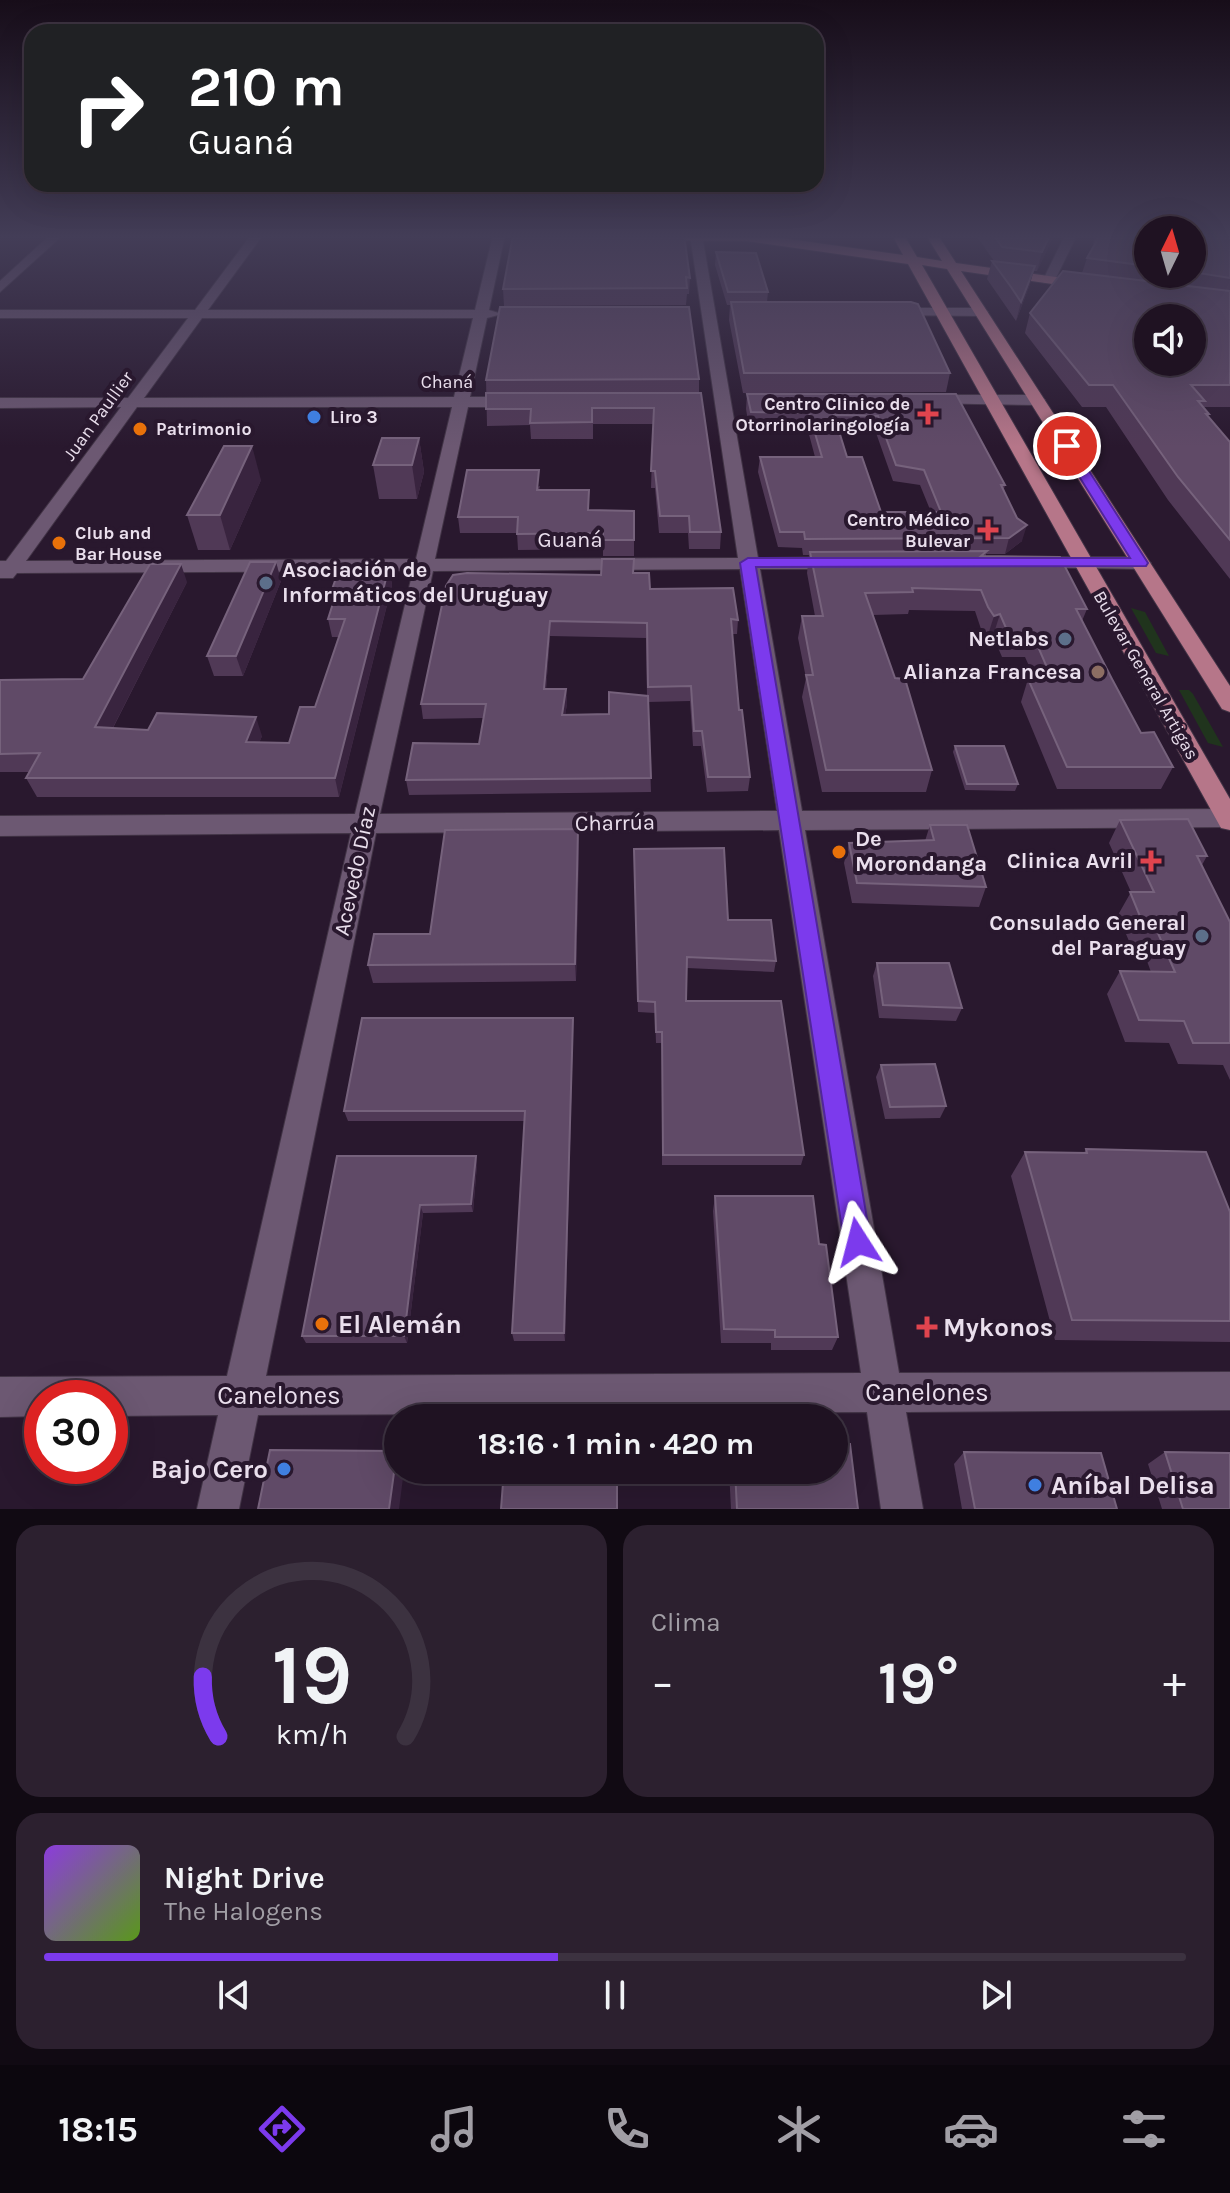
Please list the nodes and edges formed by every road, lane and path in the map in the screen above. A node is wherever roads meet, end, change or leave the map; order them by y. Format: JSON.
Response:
{"nodes":[{"id":1,"x":205,"y":305,"type":"edge"},
{"id":2,"x":483,"y":305,"type":"edge"},
{"id":3,"x":707,"y":305,"type":"edge"},
{"id":4,"x":938,"y":305,"type":"edge"},
{"id":5,"x":972,"y":305,"type":"edge"},
{"id":6,"x":977,"y":305,"type":"edge"},
{"id":7,"x":879,"y":312,"type":"edge"},
{"id":8,"x":942,"y":312,"type":"junction"},
{"id":9,"x":981,"y":312,"type":"junction"},
{"id":10,"x":0,"y":314,"type":"edge"},
{"id":11,"x":199,"y":314,"type":"junction"},
{"id":12,"x":481,"y":314,"type":"junction"},
{"id":13,"x":511,"y":314,"type":"edge"},
{"id":14,"x":912,"y":400,"type":"edge"},
{"id":15,"x":991,"y":400,"type":"junction"},
{"id":16,"x":1037,"y":400,"type":"junction"},
{"id":17,"x":462,"y":402,"type":"junction"},
{"id":18,"x":536,"y":402,"type":"edge"},
{"id":19,"x":0,"y":403,"type":"edge"},
{"id":20,"x":132,"y":403,"type":"junction"},
{"id":21,"x":748,"y":563,"type":"junction"},
{"id":22,"x":857,"y":563,"type":"edge"},
{"id":23,"x":1012,"y":563,"type":"edge"},
{"id":24,"x":1083,"y":563,"type":"junction"},
{"id":25,"x":1141,"y":563,"type":"junction"},
{"id":26,"x":425,"y":565,"type":"junction"},
{"id":27,"x":4,"y":572,"type":"edge"},
{"id":28,"x":1230,"y":704,"type":"edge"},
{"id":29,"x":1230,"y":819,"type":"edge"},
{"id":30,"x":789,"y":821,"type":"junction"},
{"id":31,"x":0,"y":826,"type":"edge"},
{"id":32,"x":365,"y":826,"type":"junction"},
{"id":33,"x":1230,"y":1391,"type":"edge"},
{"id":34,"x":883,"y":1392,"type":"junction"},
{"id":35,"x":242,"y":1395,"type":"junction"},
{"id":36,"x":0,"y":1397,"type":"edge"},
{"id":37,"x":218,"y":1509,"type":"edge"},
{"id":38,"x":902,"y":1509,"type":"edge"}],
"edges":[{"from":1,"to":11,"type":"street","name":"Juan Paullier"},
{"from":2,"to":12,"type":"street","name":"Acevedo Díaz"},
{"from":3,"to":21,"type":"street"},
{"from":4,"to":8,"type":"main road","name":"Bulevar General Artigas"},
{"from":5,"to":9,"type":"main road"},
{"from":6,"to":9,"type":"main road"},
{"from":7,"to":8,"type":"street"},
{"from":8,"to":9,"type":"street"},
{"from":8,"to":15,"type":"main road","name":"Bulevar General Artigas"},
{"from":9,"to":16,"type":"main road"},
{"from":10,"to":11,"type":"street"},
{"from":11,"to":12,"type":"street"},
{"from":11,"to":20,"type":"street","name":"Juan Paullier"},
{"from":12,"to":13,"type":"street"},
{"from":12,"to":17,"type":"street","name":"Acevedo Díaz"},
{"from":14,"to":15,"type":"street"},
{"from":15,"to":16,"type":"street"},
{"from":15,"to":24,"type":"main road","name":"Bulevar General Artigas"},
{"from":16,"to":25,"type":"main road"},
{"from":17,"to":18,"type":"street","name":"Chaná"},
{"from":17,"to":20,"type":"street","name":"Chaná"},
{"from":17,"to":26,"type":"street","name":"Acevedo Díaz"},
{"from":19,"to":20,"type":"street","name":"Chaná"},
{"from":20,"to":27,"type":"street","name":"Juan Paullier"},
{"from":21,"to":22,"type":"street","name":"Guaná"},
{"from":21,"to":26,"type":"street","name":"Guaná"},
{"from":21,"to":30,"type":"street"},
{"from":23,"to":24,"type":"street"},
{"from":24,"to":25,"type":"street"},
{"from":24,"to":29,"type":"main road","name":"Bulevar General Artigas"},
{"from":25,"to":28,"type":"main road"},
{"from":26,"to":27,"type":"street","name":"Guaná"},
{"from":26,"to":32,"type":"street","name":"Acevedo Díaz"},
{"from":29,"to":30,"type":"street","name":"Charrúa"},
{"from":30,"to":32,"type":"street","name":"Charrúa"},
{"from":30,"to":34,"type":"street"},
{"from":31,"to":32,"type":"street","name":"Charrúa"},
{"from":32,"to":35,"type":"street","name":"Acevedo Díaz"},
{"from":33,"to":34,"type":"street","name":"Canelones"},
{"from":34,"to":35,"type":"street","name":"Canelones"},
{"from":34,"to":38,"type":"street"},
{"from":35,"to":36,"type":"street","name":"Canelones"},
{"from":35,"to":37,"type":"street","name":"Acevedo Díaz"}]}
